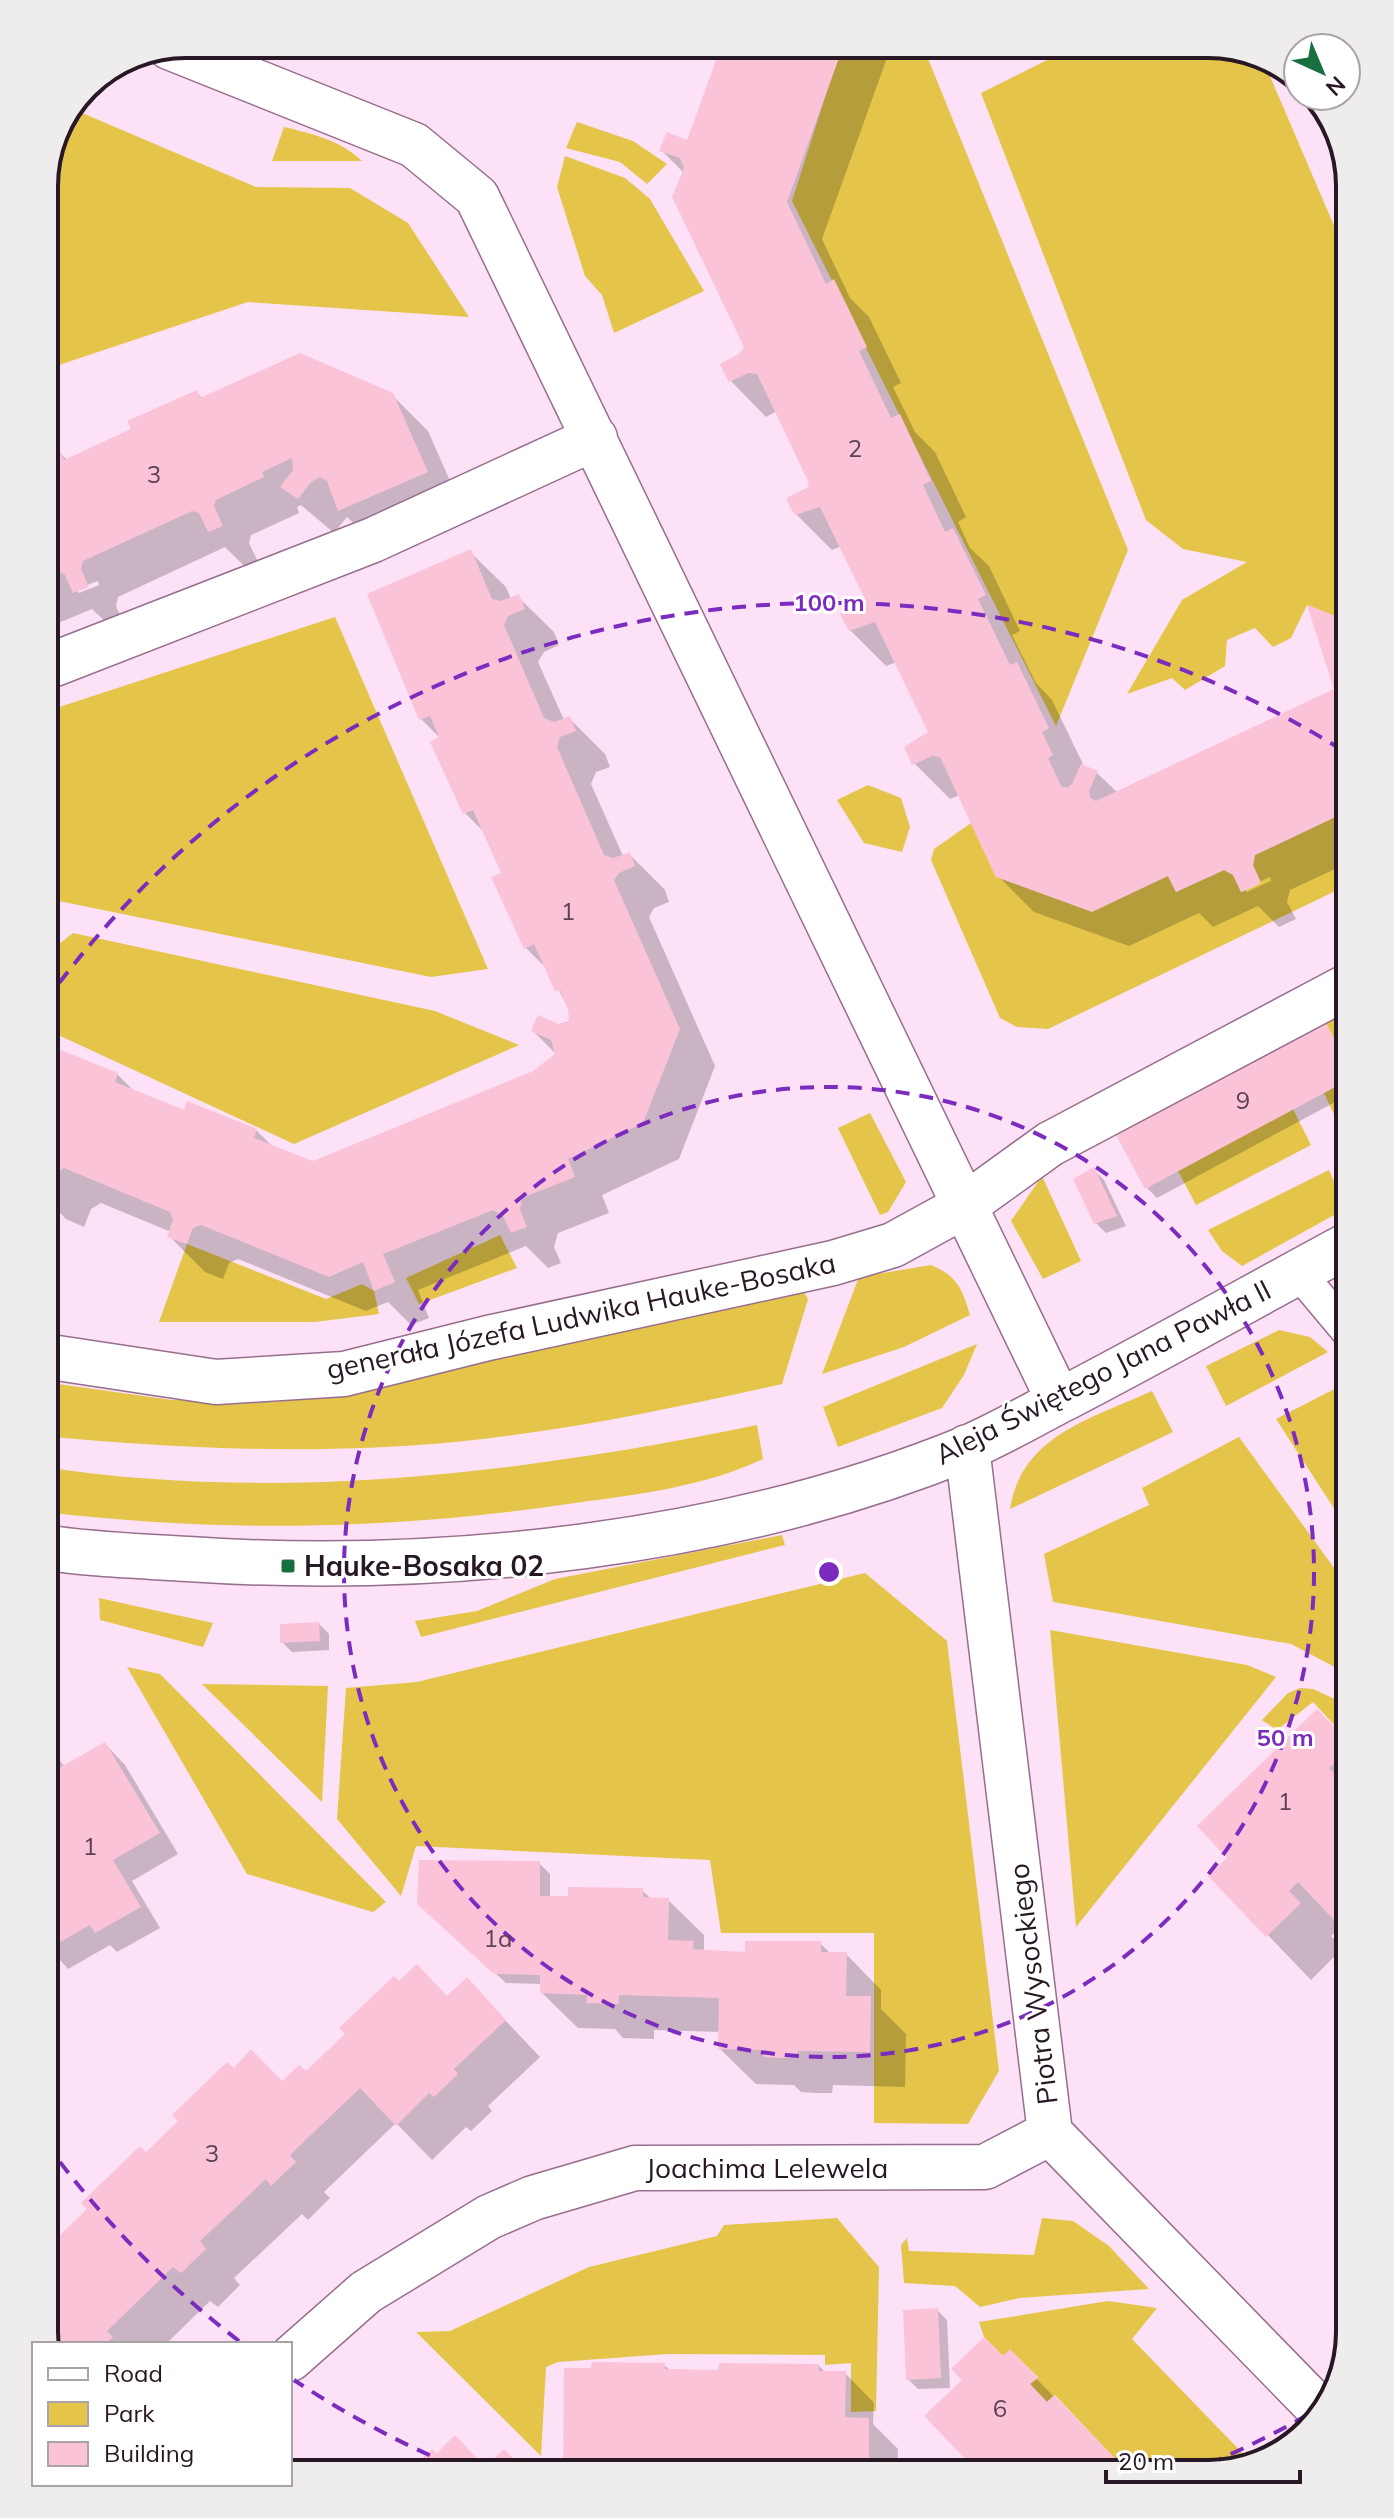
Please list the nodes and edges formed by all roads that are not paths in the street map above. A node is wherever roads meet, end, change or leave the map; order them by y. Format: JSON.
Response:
{"nodes":[{"id":1,"x":196,"y":58,"type":"edge"},
{"id":2,"x":595,"y":438,"type":"junction"},
{"id":3,"x":58,"y":663,"type":"edge"},
{"id":4,"x":1336,"y":992,"type":"edge"},
{"id":5,"x":964,"y":1206,"type":"junction"},
{"id":6,"x":1336,"y":1252,"type":"edge"},
{"id":7,"x":1298,"y":1272,"type":"junction"},
{"id":8,"x":1336,"y":1317,"type":"edge"},
{"id":9,"x":58,"y":1358,"type":"edge"},
{"id":10,"x":1059,"y":1401,"type":"junction"},
{"id":11,"x":967,"y":1447,"type":"junction"},
{"id":12,"x":58,"y":1549,"type":"edge"},
{"id":13,"x":1050,"y":2133,"type":"junction"},
{"id":14,"x":292,"y":2357,"type":"edge"},
{"id":15,"x":1314,"y":2403,"type":"edge"}],
"edges":[{"from":1,"to":2,"type":"street"},
{"from":2,"to":3,"type":"street"},
{"from":2,"to":5,"type":"street"},
{"from":4,"to":5,"type":"street","name":"generała Józefa Ludwika Hauke-Bosaka"},
{"from":5,"to":9,"type":"street","name":"generała Józefa Ludwika Hauke-Bosaka"},
{"from":5,"to":10,"type":"street"},
{"from":6,"to":7,"type":"street","name":"Aleja Świętego Jana Pawła II"},
{"from":7,"to":8,"type":"lane"},
{"from":7,"to":10,"type":"street","name":"Aleja Świętego Jana Pawła II"},
{"from":10,"to":11,"type":"street","name":"Aleja Świętego Jana Pawła II"},
{"from":11,"to":12,"type":"street","name":"Aleja Świętego Jana Pawła II"},
{"from":11,"to":13,"type":"street","name":"Piotra Wysockiego"},
{"from":13,"to":14,"type":"street","name":"Joachima Lelewela"},
{"from":13,"to":15,"type":"street","name":"Piotra Wysockiego"}]}
